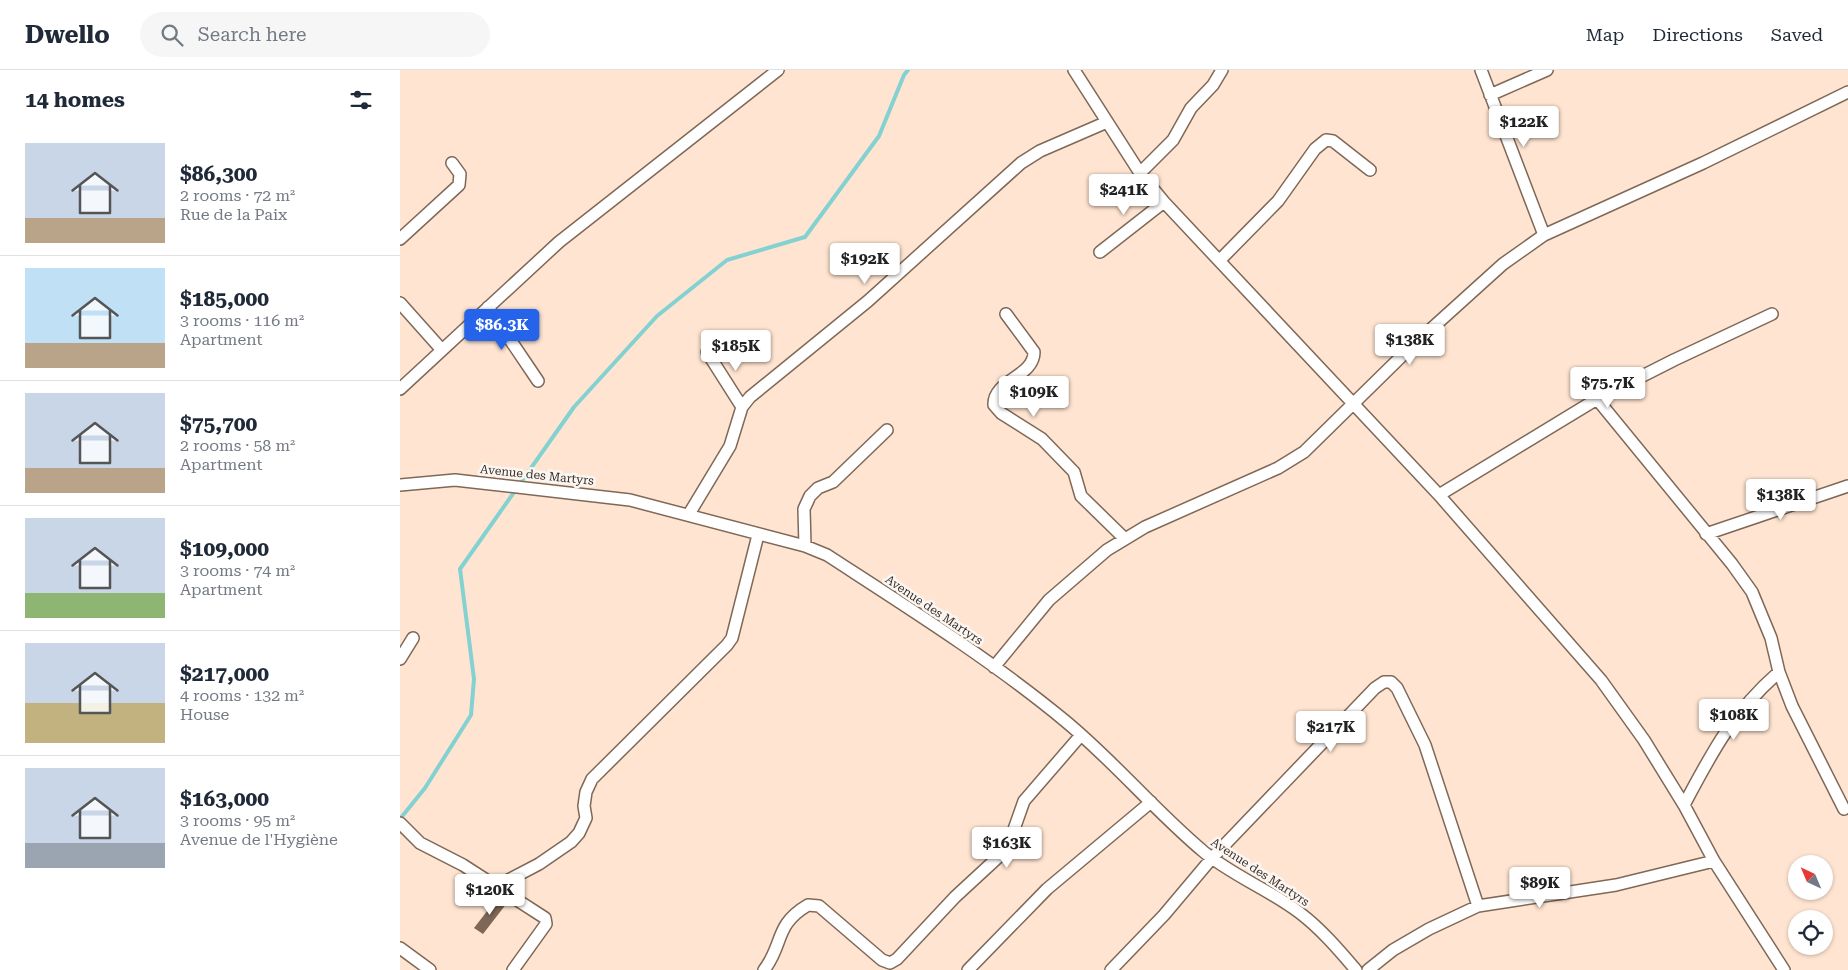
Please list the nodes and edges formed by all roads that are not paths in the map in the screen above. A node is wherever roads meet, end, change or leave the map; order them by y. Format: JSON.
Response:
{"nodes":[{"id":1,"x":1074,"y":70,"type":"edge"},
{"id":2,"x":1222,"y":70,"type":"edge"},
{"id":3,"x":1481,"y":70,"type":"edge"},
{"id":4,"x":1547,"y":70,"type":"edge"},
{"id":5,"x":770,"y":72,"type":"edge"},
{"id":6,"x":1848,"y":92,"type":"edge"},
{"id":7,"x":1490,"y":95,"type":"junction"},
{"id":8,"x":1107,"y":122,"type":"junction"},
{"id":9,"x":452,"y":163,"type":"dead end"},
{"id":10,"x":1370,"y":170,"type":"dead end"},
{"id":11,"x":1140,"y":173,"type":"junction"},
{"id":12,"x":1164,"y":202,"type":"junction"},
{"id":13,"x":1544,"y":235,"type":"junction"},
{"id":14,"x":400,"y":240,"type":"edge"},
{"id":15,"x":1100,"y":252,"type":"dead end"},
{"id":16,"x":1220,"y":260,"type":"junction"},
{"id":17,"x":400,"y":303,"type":"edge"},
{"id":18,"x":488,"y":308,"type":"junction"},
{"id":19,"x":1006,"y":314,"type":"dead end"},
{"id":20,"x":1772,"y":314,"type":"dead end"},
{"id":21,"x":442,"y":350,"type":"junction"},
{"id":22,"x":707,"y":352,"type":"dead end"},
{"id":23,"x":538,"y":381,"type":"dead end"},
{"id":24,"x":400,"y":390,"type":"edge"},
{"id":25,"x":1597,"y":400,"type":"junction"},
{"id":26,"x":1352,"y":404,"type":"junction"},
{"id":27,"x":742,"y":407,"type":"junction"},
{"id":28,"x":887,"y":430,"type":"dead end"},
{"id":29,"x":400,"y":485,"type":"edge"},
{"id":30,"x":1848,"y":486,"type":"edge"},
{"id":31,"x":1439,"y":495,"type":"junction"},
{"id":32,"x":689,"y":514,"type":"junction"},
{"id":33,"x":1706,"y":534,"type":"junction"},
{"id":34,"x":758,"y":535,"type":"junction"},
{"id":35,"x":1124,"y":538,"type":"junction"},
{"id":36,"x":805,"y":546,"type":"junction"},
{"id":37,"x":413,"y":638,"type":"dead end"},
{"id":38,"x":400,"y":659,"type":"edge"},
{"id":39,"x":994,"y":668,"type":"junction"},
{"id":40,"x":1779,"y":672,"type":"junction"},
{"id":41,"x":1081,"y":735,"type":"junction"},
{"id":42,"x":1151,"y":802,"type":"junction"},
{"id":43,"x":1684,"y":805,"type":"junction"},
{"id":44,"x":1844,"y":808,"type":"dead end"},
{"id":45,"x":400,"y":823,"type":"edge"},
{"id":46,"x":1212,"y":858,"type":"junction"},
{"id":47,"x":1714,"y":861,"type":"junction"},
{"id":48,"x":497,"y":886,"type":"junction"},
{"id":49,"x":1478,"y":906,"type":"junction"},
{"id":50,"x":400,"y":948,"type":"edge"},
{"id":51,"x":430,"y":970,"type":"edge"},
{"id":52,"x":512,"y":970,"type":"edge"},
{"id":53,"x":764,"y":970,"type":"edge"},
{"id":54,"x":968,"y":970,"type":"edge"},
{"id":55,"x":1111,"y":970,"type":"edge"},
{"id":56,"x":1356,"y":970,"type":"edge"},
{"id":57,"x":1368,"y":970,"type":"edge"},
{"id":58,"x":1784,"y":970,"type":"edge"}],
"edges":[{"from":1,"to":8,"type":"street"},
{"from":2,"to":11,"type":"street"},
{"from":3,"to":7,"type":"street"},
{"from":4,"to":7,"type":"street"},
{"from":5,"to":18,"type":"street"},
{"from":6,"to":13,"type":"street"},
{"from":7,"to":13,"type":"street"},
{"from":8,"to":11,"type":"street"},
{"from":8,"to":27,"type":"street"},
{"from":9,"to":14,"type":"street"},
{"from":10,"to":16,"type":"street"},
{"from":11,"to":12,"type":"street"},
{"from":12,"to":15,"type":"street"},
{"from":12,"to":16,"type":"street"},
{"from":13,"to":26,"type":"street"},
{"from":16,"to":26,"type":"street"},
{"from":17,"to":21,"type":"street"},
{"from":18,"to":21,"type":"street"},
{"from":18,"to":23,"type":"street"},
{"from":19,"to":35,"type":"street"},
{"from":20,"to":25,"type":"street"},
{"from":21,"to":24,"type":"street"},
{"from":22,"to":27,"type":"street"},
{"from":25,"to":31,"type":"street"},
{"from":25,"to":33,"type":"street"},
{"from":26,"to":31,"type":"street"},
{"from":26,"to":35,"type":"street"},
{"from":27,"to":32,"type":"street"},
{"from":28,"to":36,"type":"street"},
{"from":29,"to":32,"type":"street","name":"Avenue des Martyrs"},
{"from":30,"to":33,"type":"street"},
{"from":31,"to":43,"type":"street"},
{"from":32,"to":34,"type":"street","name":"Avenue des Martyrs"},
{"from":33,"to":40,"type":"street"},
{"from":34,"to":36,"type":"street","name":"Avenue des Martyrs"},
{"from":34,"to":48,"type":"street"},
{"from":35,"to":39,"type":"street"},
{"from":36,"to":39,"type":"street","name":"Avenue des Martyrs"},
{"from":37,"to":38,"type":"street"},
{"from":39,"to":41,"type":"street","name":"Avenue des Martyrs"},
{"from":40,"to":43,"type":"street"},
{"from":40,"to":44,"type":"street"},
{"from":41,"to":42,"type":"street","name":"Avenue des Martyrs"},
{"from":41,"to":53,"type":"street"},
{"from":42,"to":46,"type":"street","name":"Avenue des Martyrs"},
{"from":42,"to":54,"type":"street"},
{"from":43,"to":47,"type":"street"},
{"from":45,"to":48,"type":"street"},
{"from":46,"to":49,"type":"street"},
{"from":46,"to":55,"type":"street"},
{"from":46,"to":56,"type":"street","name":"Avenue des Martyrs"},
{"from":47,"to":49,"type":"street"},
{"from":47,"to":58,"type":"street"},
{"from":48,"to":52,"type":"street"},
{"from":49,"to":57,"type":"street"},
{"from":50,"to":51,"type":"street"}]}
